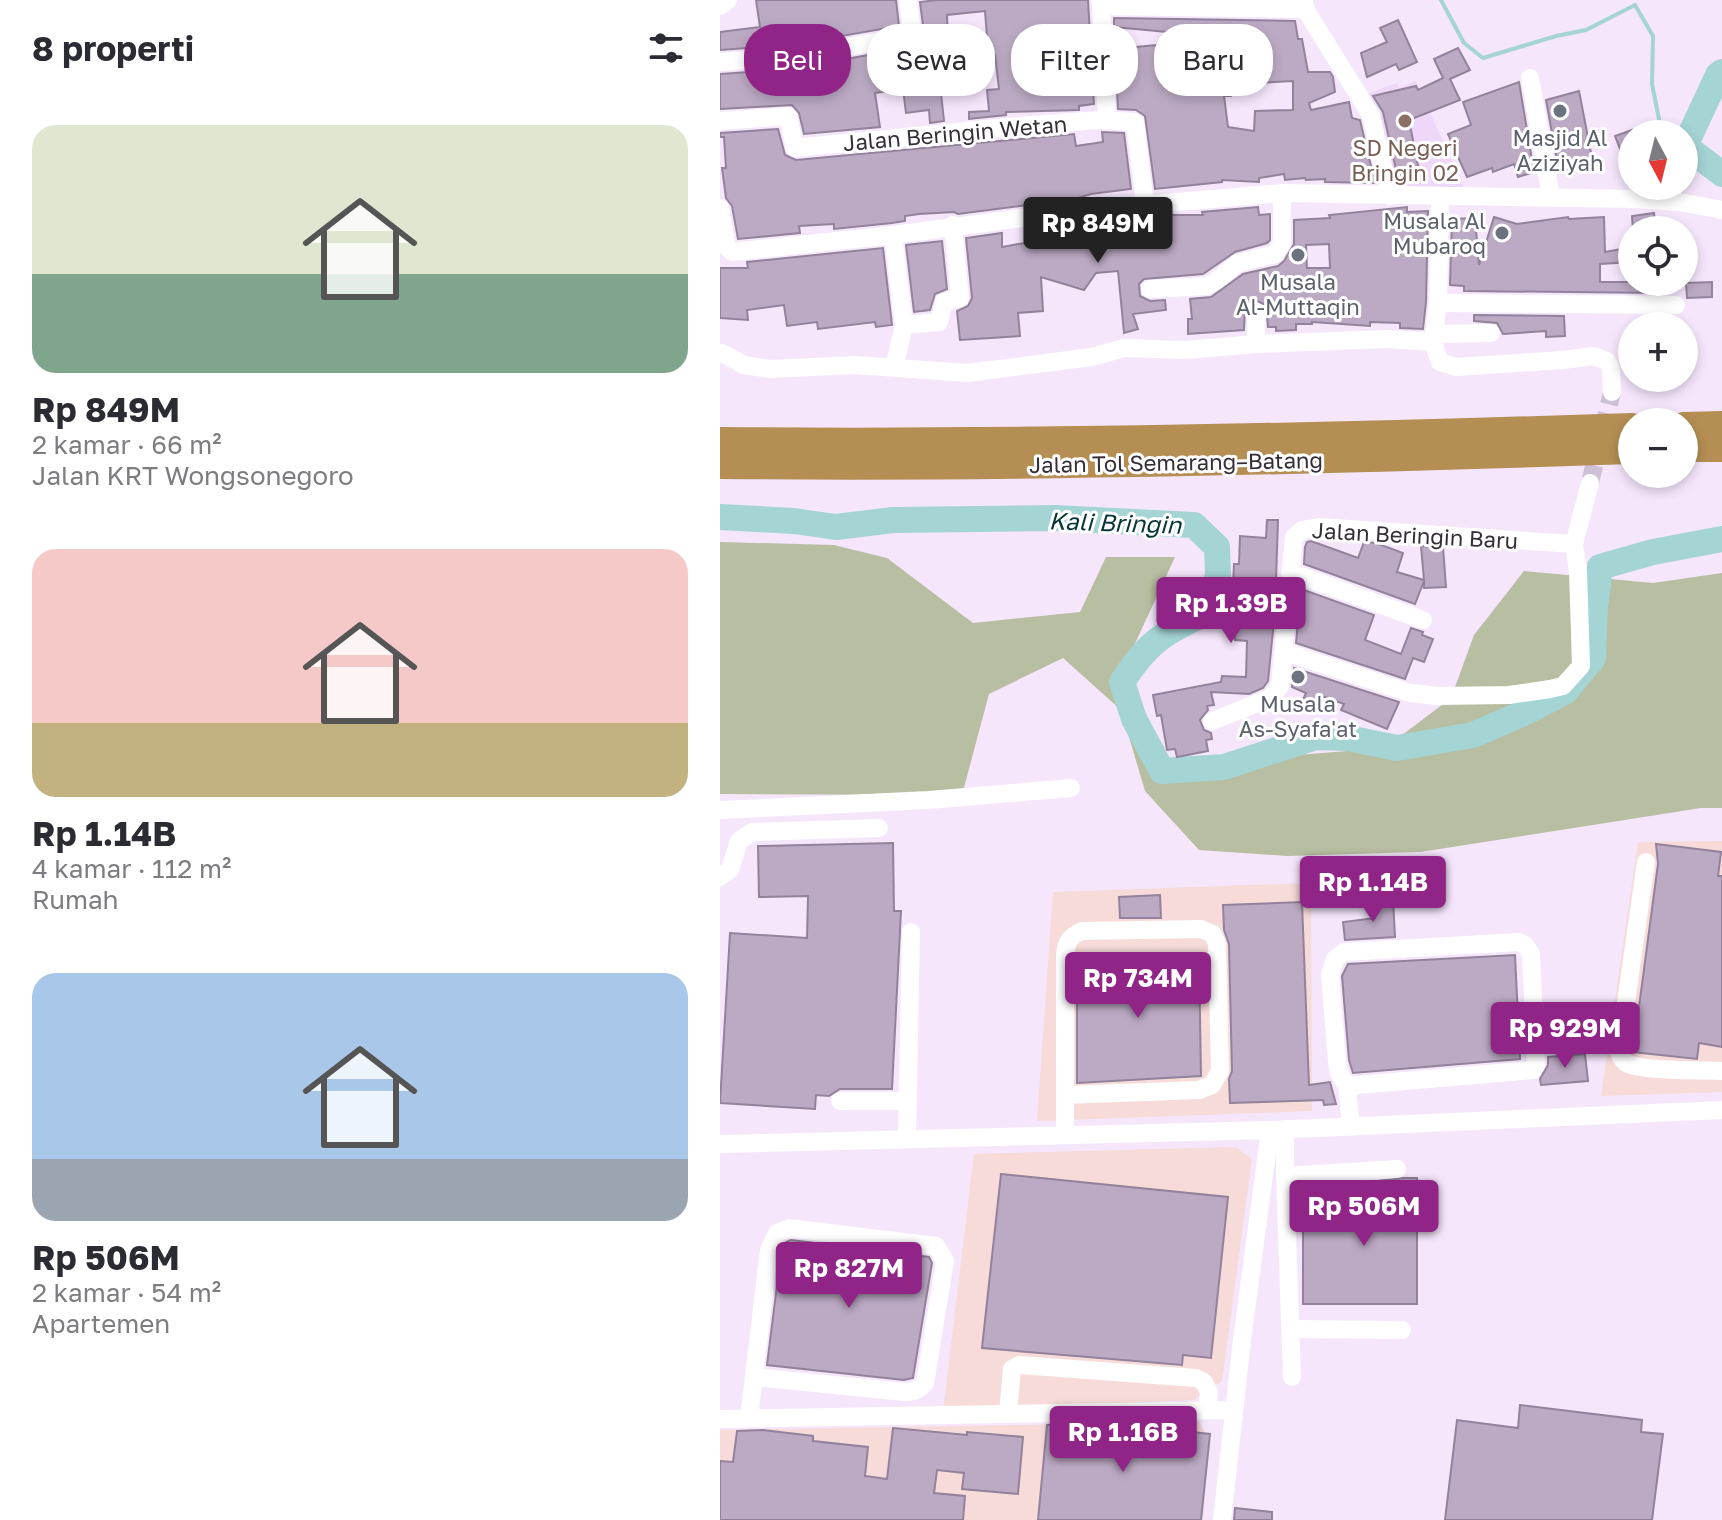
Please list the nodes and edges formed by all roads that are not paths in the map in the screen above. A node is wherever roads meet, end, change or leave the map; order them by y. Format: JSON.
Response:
{"nodes":[{"id":1,"x":728,"y":0,"type":"edge"},
{"id":2,"x":908,"y":0,"type":"edge"},
{"id":3,"x":1101,"y":3,"type":"edge"},
{"id":4,"x":1304,"y":5,"type":"edge"},
{"id":5,"x":720,"y":6,"type":"edge"},
{"id":6,"x":720,"y":62,"type":"edge"},
{"id":7,"x":1530,"y":78,"type":"dead end"},
{"id":8,"x":1107,"y":120,"type":"junction"},
{"id":9,"x":720,"y":121,"type":"edge"},
{"id":10,"x":1282,"y":193,"type":"junction"},
{"id":11,"x":1390,"y":196,"type":"junction"},
{"id":12,"x":1551,"y":197,"type":"junction"},
{"id":13,"x":1440,"y":198,"type":"junction"},
{"id":14,"x":1145,"y":205,"type":"junction"},
{"id":15,"x":720,"y":208,"type":"edge"},
{"id":16,"x":1722,"y":210,"type":"edge"},
{"id":17,"x":953,"y":225,"type":"junction"},
{"id":18,"x":893,"y":235,"type":"junction"},
{"id":19,"x":1150,"y":289,"type":"dead end"},
{"id":20,"x":1438,"y":303,"type":"junction"},
{"id":21,"x":1676,"y":305,"type":"dead end"},
{"id":22,"x":1256,"y":312,"type":"dead end"},
{"id":23,"x":904,"y":325,"type":"junction"},
{"id":24,"x":1491,"y":333,"type":"dead end"},
{"id":25,"x":1434,"y":338,"type":"junction"},
{"id":26,"x":1256,"y":344,"type":"junction"},
{"id":27,"x":722,"y":353,"type":"edge"},
{"id":28,"x":894,"y":368,"type":"junction"},
{"id":29,"x":1612,"y":392,"type":"tunnel mouth"},
{"id":30,"x":1722,"y":425,"type":"edge"},
{"id":31,"x":1698,"y":426,"type":"edge"},
{"id":32,"x":1618,"y":427,"type":"edge"},
{"id":33,"x":720,"y":441,"type":"edge"},
{"id":34,"x":1698,"y":448,"type":"edge"},
{"id":35,"x":1722,"y":448,"type":"edge"},
{"id":36,"x":1618,"y":450,"type":"edge"},
{"id":37,"x":720,"y":465,"type":"edge"},
{"id":38,"x":1590,"y":483,"type":"tunnel mouth"},
{"id":39,"x":1574,"y":544,"type":"junction"},
{"id":40,"x":1290,"y":572,"type":"junction"},
{"id":41,"x":1423,"y":620,"type":"dead end"},
{"id":42,"x":1285,"y":652,"type":"junction"},
{"id":43,"x":1212,"y":721,"type":"dead end"},
{"id":44,"x":1071,"y":788,"type":"dead end"},
{"id":45,"x":720,"y":810,"type":"edge"},
{"id":46,"x":879,"y":828,"type":"dead end"},
{"id":47,"x":1646,"y":862,"type":"dead end"},
{"id":48,"x":720,"y":877,"type":"edge"},
{"id":49,"x":911,"y":932,"type":"dead end"},
{"id":50,"x":1722,"y":1071,"type":"edge"},
{"id":51,"x":1347,"y":1086,"type":"junction"},
{"id":52,"x":1065,"y":1095,"type":"junction"},
{"id":53,"x":840,"y":1101,"type":"dead end"},
{"id":54,"x":908,"y":1101,"type":"junction"},
{"id":55,"x":1722,"y":1110,"type":"edge"},
{"id":56,"x":1351,"y":1127,"type":"junction"},
{"id":57,"x":1278,"y":1130,"type":"junction"},
{"id":58,"x":1065,"y":1133,"type":"junction"},
{"id":59,"x":907,"y":1138,"type":"junction"},
{"id":60,"x":720,"y":1144,"type":"edge"},
{"id":61,"x":1397,"y":1169,"type":"dead end"},
{"id":62,"x":1285,"y":1176,"type":"junction"},
{"id":63,"x":1292,"y":1329,"type":"junction"},
{"id":64,"x":1402,"y":1330,"type":"dead end"},
{"id":65,"x":754,"y":1377,"type":"junction"},
{"id":66,"x":1292,"y":1377,"type":"dead end"},
{"id":67,"x":1207,"y":1409,"type":"junction"},
{"id":68,"x":1234,"y":1410,"type":"junction"},
{"id":69,"x":1008,"y":1413,"type":"junction"},
{"id":70,"x":749,"y":1418,"type":"junction"},
{"id":71,"x":720,"y":1419,"type":"edge"},
{"id":72,"x":1222,"y":1520,"type":"edge"}],
"edges":[{"from":1,"to":5,"type":"street"},
{"from":2,"to":6,"type":"street"},
{"from":3,"to":4,"type":"street"},
{"from":3,"to":8,"type":"street"},
{"from":4,"to":11,"type":"street"},
{"from":7,"to":12,"type":"street"},
{"from":8,"to":9,"type":"street","name":"Jalan Beringin Wetan"},
{"from":8,"to":14,"type":"street","name":"Jalan Beringin Wetan"},
{"from":10,"to":11,"type":"street"},
{"from":10,"to":14,"type":"street"},
{"from":10,"to":19,"type":"street"},
{"from":11,"to":13,"type":"street"},
{"from":12,"to":13,"type":"street"},
{"from":12,"to":16,"type":"street"},
{"from":13,"to":20,"type":"street"},
{"from":14,"to":17,"type":"street"},
{"from":15,"to":18,"type":"street"},
{"from":17,"to":18,"type":"street"},
{"from":17,"to":23,"type":"street"},
{"from":18,"to":23,"type":"street"},
{"from":20,"to":21,"type":"street"},
{"from":20,"to":25,"type":"street"},
{"from":22,"to":26,"type":"street"},
{"from":23,"to":28,"type":"street"},
{"from":24,"to":25,"type":"street"},
{"from":25,"to":26,"type":"street"},
{"from":25,"to":29,"type":"street"},
{"from":26,"to":28,"type":"street"},
{"from":27,"to":28,"type":"street"},
{"from":30,"to":31,"type":"highway"},
{"from":32,"to":33,"type":"highway","name":"Jalan Tol Semarang–Batang"},
{"from":34,"to":35,"type":"highway"},
{"from":36,"to":37,"type":"highway","name":"Jalan Tol Semarang–Batang"},
{"from":38,"to":39,"type":"street"},
{"from":39,"to":40,"type":"street","name":"Jalan Beringin Baru"},
{"from":39,"to":42,"type":"street"},
{"from":40,"to":41,"type":"street"},
{"from":40,"to":42,"type":"street","name":"Jalan Beringin Baru"},
{"from":42,"to":43,"type":"street","name":"Jalan Beringin Baru"},
{"from":44,"to":45,"type":"street"},
{"from":46,"to":48,"type":"street"},
{"from":47,"to":50,"type":"street"},
{"from":49,"to":54,"type":"street"},
{"from":51,"to":51,"type":"street"},
{"from":51,"to":56,"type":"street"},
{"from":52,"to":52,"type":"street"},
{"from":52,"to":58,"type":"street"},
{"from":53,"to":54,"type":"street"},
{"from":54,"to":59,"type":"street"},
{"from":55,"to":56,"type":"street"},
{"from":56,"to":57,"type":"street"},
{"from":57,"to":58,"type":"street"},
{"from":57,"to":62,"type":"street"},
{"from":57,"to":68,"type":"street"},
{"from":58,"to":59,"type":"street"},
{"from":59,"to":60,"type":"street"},
{"from":61,"to":62,"type":"street"},
{"from":62,"to":63,"type":"street"},
{"from":63,"to":64,"type":"street"},
{"from":63,"to":66,"type":"street"},
{"from":65,"to":65,"type":"street"},
{"from":65,"to":70,"type":"street"},
{"from":67,"to":68,"type":"street"},
{"from":67,"to":69,"type":"street"},
{"from":67,"to":69,"type":"street"},
{"from":68,"to":72,"type":"street"},
{"from":69,"to":70,"type":"street"},
{"from":70,"to":71,"type":"street"}]}
